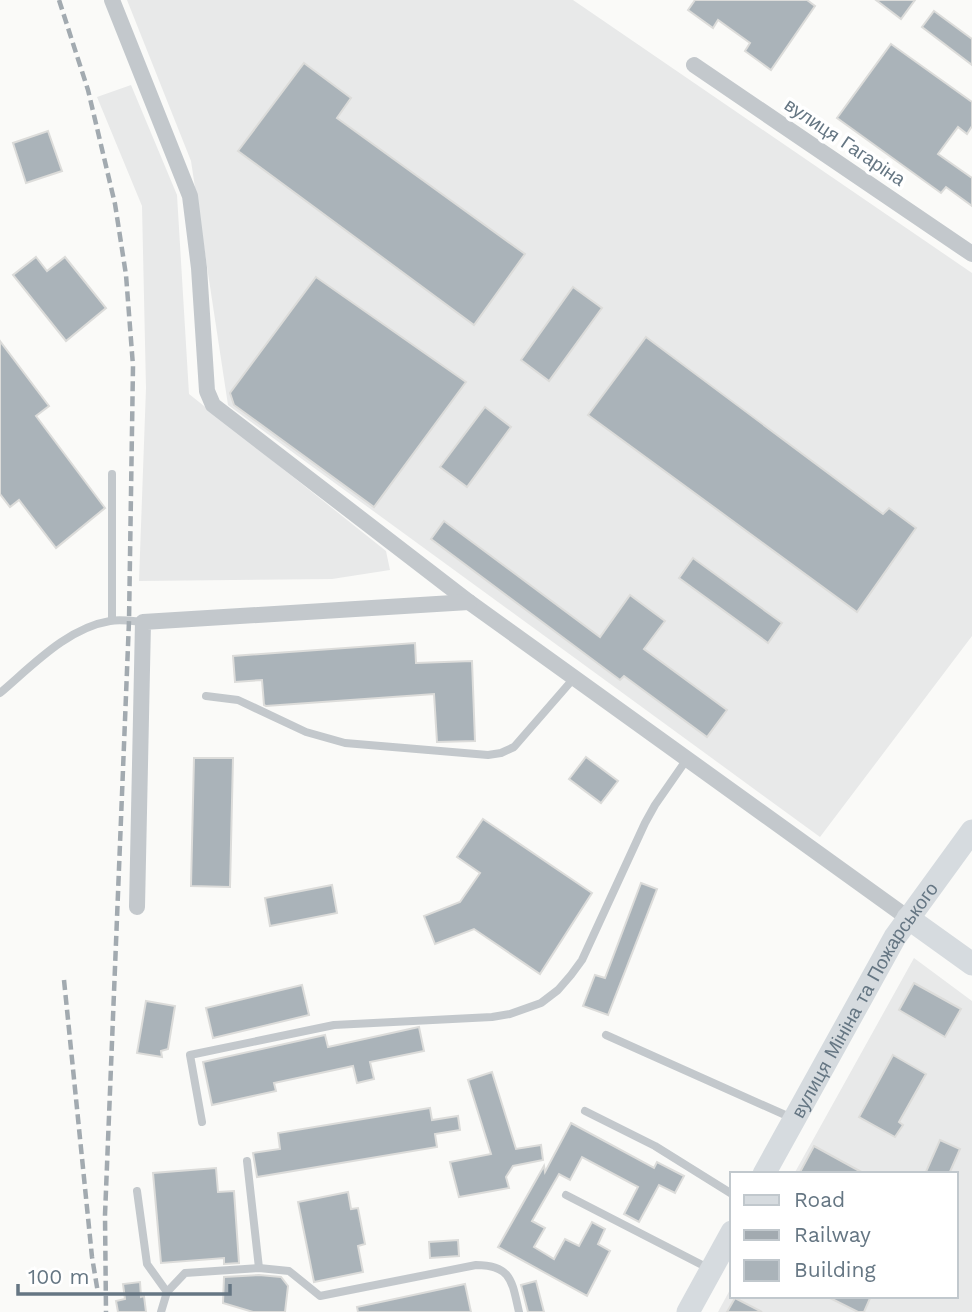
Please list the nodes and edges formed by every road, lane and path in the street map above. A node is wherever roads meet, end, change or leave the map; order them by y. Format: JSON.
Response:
{"nodes":[{"id":1,"x":112,"y":0,"type":"edge"},
{"id":2,"x":694,"y":65,"type":"dead end"},
{"id":3,"x":972,"y":254,"type":"edge"},
{"id":4,"x":112,"y":474,"type":"dead end"},
{"id":5,"x":469,"y":602,"type":"junction"},
{"id":6,"x":112,"y":621,"type":"junction"},
{"id":7,"x":143,"y":622,"type":"junction"},
{"id":8,"x":574,"y":678,"type":"junction"},
{"id":9,"x":0,"y":693,"type":"edge"},
{"id":10,"x":206,"y":696,"type":"dead end"},
{"id":11,"x":687,"y":759,"type":"junction"},
{"id":12,"x":972,"y":831,"type":"edge"},
{"id":13,"x":137,"y":907,"type":"dead end"},
{"id":14,"x":908,"y":918,"type":"junction"},
{"id":15,"x":972,"y":964,"type":"edge"},
{"id":16,"x":606,"y":1035,"type":"dead end"},
{"id":17,"x":585,"y":1111,"type":"dead end"},
{"id":18,"x":794,"y":1119,"type":"junction"},
{"id":19,"x":202,"y":1122,"type":"dead end"},
{"id":20,"x":247,"y":1161,"type":"dead end"},
{"id":21,"x":765,"y":1172,"type":"edge"},
{"id":22,"x":137,"y":1191,"type":"dead end"},
{"id":23,"x":730,"y":1193,"type":"edge"},
{"id":24,"x":566,"y":1195,"type":"dead end"},
{"id":25,"x":730,"y":1236,"type":"edge"},
{"id":26,"x":259,"y":1268,"type":"junction"},
{"id":27,"x":712,"y":1270,"type":"junction"},
{"id":28,"x":167,"y":1292,"type":"junction"},
{"id":29,"x":162,"y":1312,"type":"edge"},
{"id":30,"x":519,"y":1312,"type":"edge"},
{"id":31,"x":688,"y":1312,"type":"edge"}],
"edges":[{"from":1,"to":5,"type":"street"},
{"from":2,"to":3,"type":"street","name":"вулиця Гагаріна"},
{"from":4,"to":6,"type":"lane"},
{"from":5,"to":7,"type":"street"},
{"from":5,"to":8,"type":"street"},
{"from":6,"to":7,"type":"lane"},
{"from":6,"to":9,"type":"lane"},
{"from":7,"to":13,"type":"street"},
{"from":8,"to":10,"type":"lane"},
{"from":8,"to":11,"type":"street"},
{"from":11,"to":14,"type":"street"},
{"from":11,"to":19,"type":"lane"},
{"from":12,"to":14,"type":"street","name":"вулиця Мініна та Пожарського"},
{"from":14,"to":15,"type":"street"},
{"from":14,"to":18,"type":"street","name":"вулиця Мініна та Пожарського"},
{"from":16,"to":18,"type":"lane"},
{"from":17,"to":23,"type":"lane"},
{"from":18,"to":21,"type":"street","name":"вулиця Мініна та Пожарського"},
{"from":20,"to":26,"type":"lane"},
{"from":22,"to":28,"type":"lane"},
{"from":24,"to":27,"type":"lane"},
{"from":25,"to":27,"type":"street"},
{"from":26,"to":28,"type":"lane"},
{"from":26,"to":30,"type":"lane"},
{"from":27,"to":31,"type":"street"},
{"from":28,"to":29,"type":"lane"}]}
